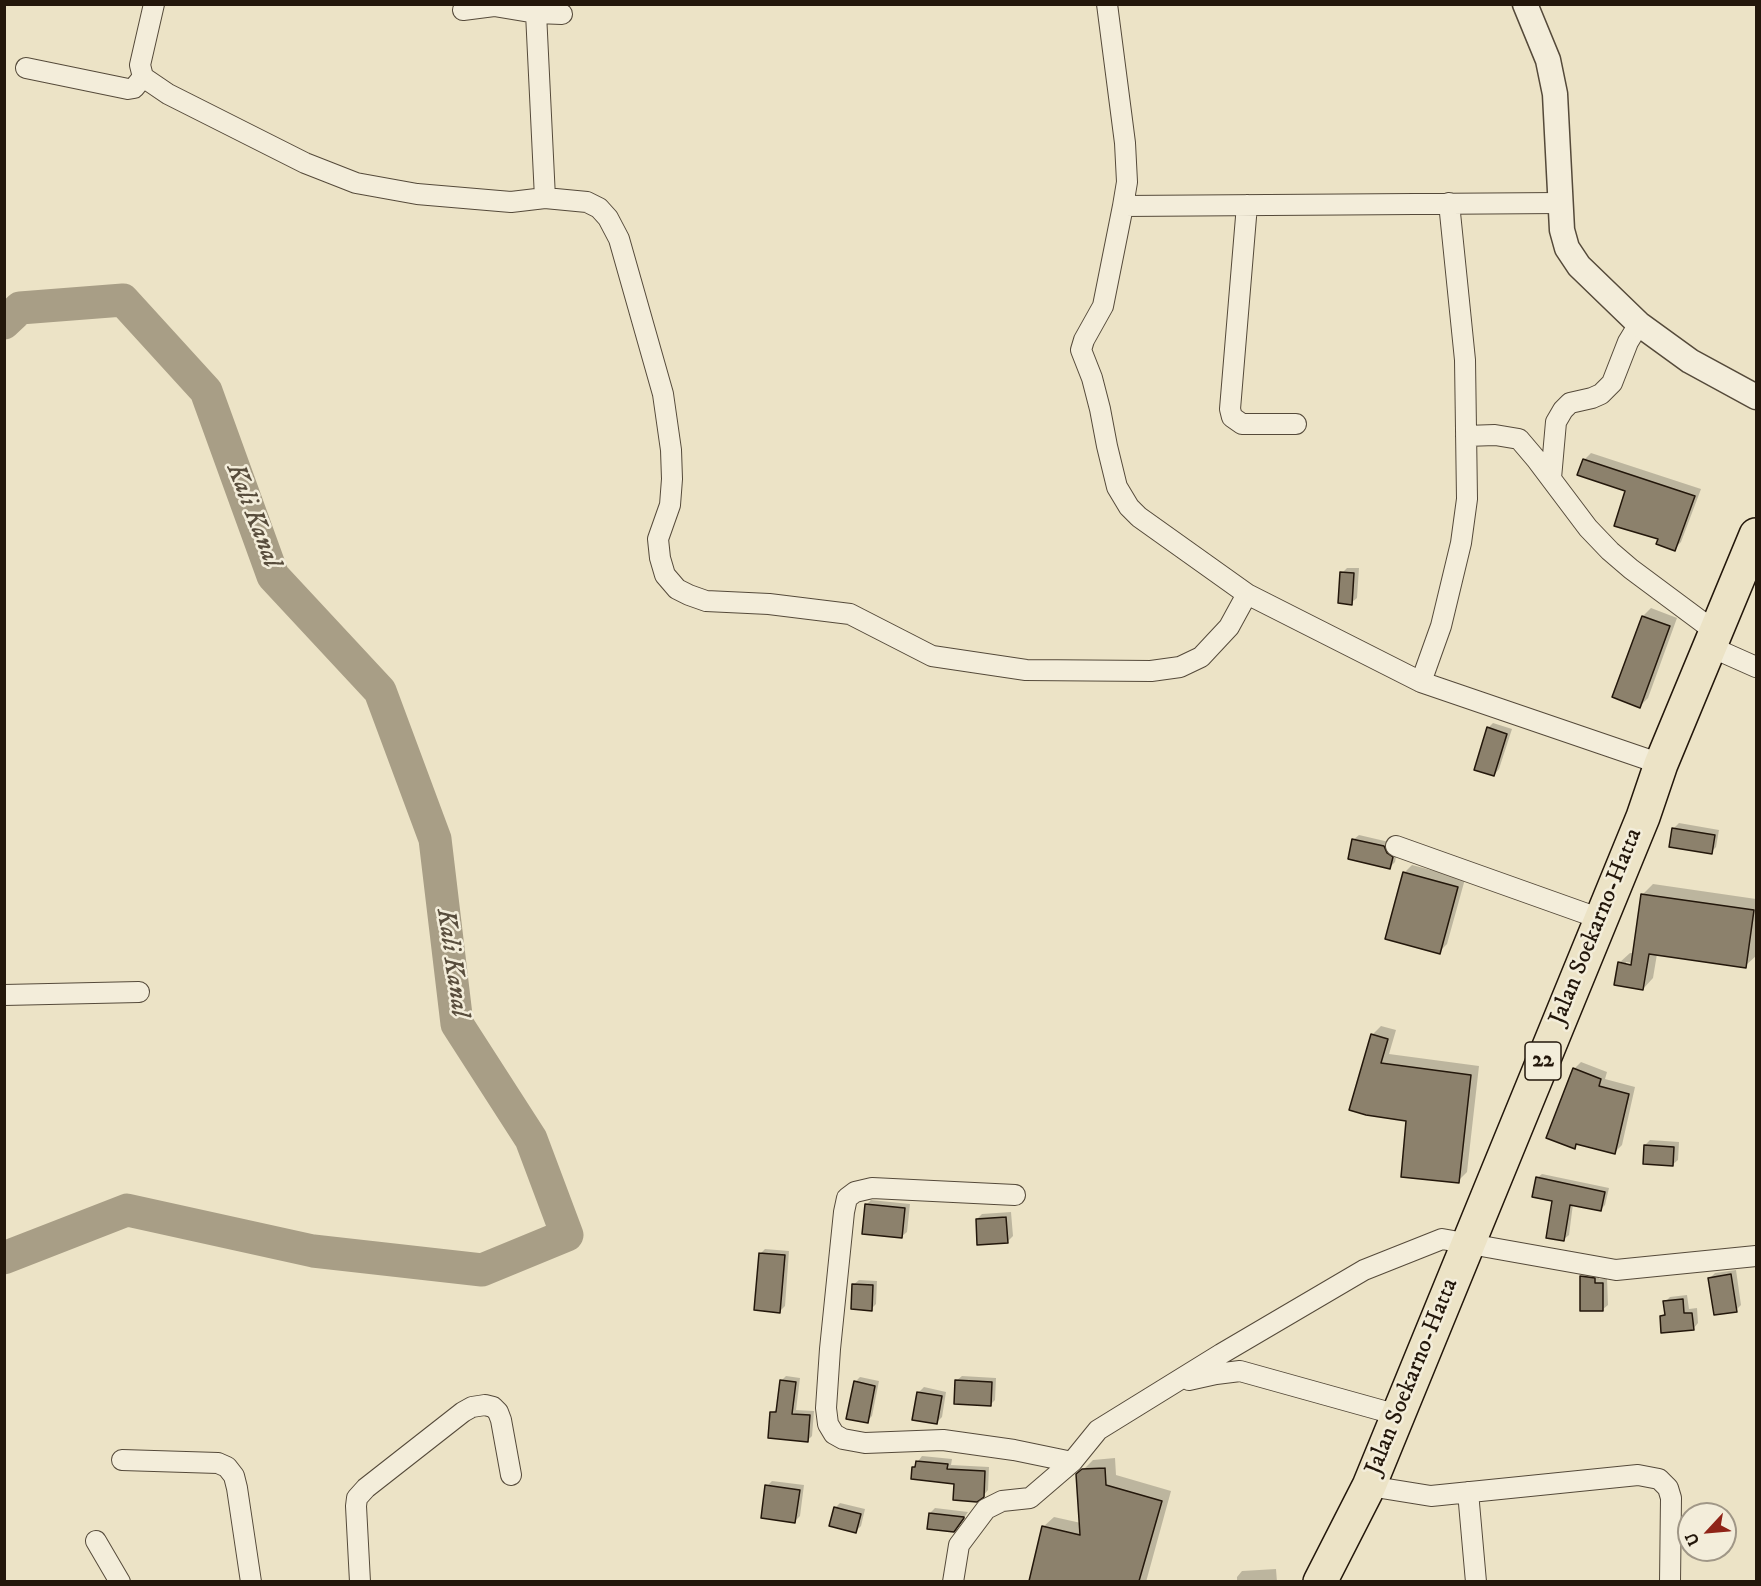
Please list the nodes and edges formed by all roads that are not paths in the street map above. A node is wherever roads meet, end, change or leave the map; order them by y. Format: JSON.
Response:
{"nodes":[{"id":1,"x":154,"y":4,"type":"edge"},
{"id":2,"x":1107,"y":4,"type":"edge"},
{"id":3,"x":1525,"y":4,"type":"edge"},
{"id":4,"x":463,"y":10,"type":"dead end"},
{"id":5,"x":536,"y":13,"type":"junction"},
{"id":6,"x":561,"y":14,"type":"dead end"},
{"id":7,"x":26,"y":68,"type":"dead end"},
{"id":8,"x":143,"y":77,"type":"junction"},
{"id":9,"x":545,"y":198,"type":"junction"},
{"id":10,"x":1560,"y":202,"type":"junction"},
{"id":11,"x":1449,"y":203,"type":"junction"},
{"id":12,"x":1247,"y":205,"type":"junction"},
{"id":13,"x":1123,"y":206,"type":"junction"},
{"id":14,"x":1639,"y":324,"type":"junction"},
{"id":15,"x":1756,"y":397,"type":"edge"},
{"id":16,"x":1296,"y":424,"type":"dead end"},
{"id":17,"x":1466,"y":436,"type":"junction"},
{"id":18,"x":1551,"y":478,"type":"junction"},
{"id":19,"x":1756,"y":535,"type":"edge"},
{"id":20,"x":1247,"y":594,"type":"junction"},
{"id":21,"x":1714,"y":640,"type":"junction"},
{"id":22,"x":1756,"y":667,"type":"edge"},
{"id":23,"x":1421,"y":682,"type":"junction"},
{"id":24,"x":1660,"y":764,"type":"junction"},
{"id":25,"x":1396,"y":846,"type":"dead end"},
{"id":26,"x":1601,"y":919,"type":"junction"},
{"id":27,"x":139,"y":992,"type":"dead end"},
{"id":28,"x":4,"y":995,"type":"edge"},
{"id":29,"x":1015,"y":1195,"type":"dead end"},
{"id":30,"x":1468,"y":1244,"type":"junction"},
{"id":31,"x":1756,"y":1256,"type":"edge"},
{"id":32,"x":1171,"y":1385,"type":"junction"},
{"id":33,"x":1398,"y":1415,"type":"junction"},
{"id":34,"x":122,"y":1460,"type":"dead end"},
{"id":35,"x":1072,"y":1462,"type":"junction"},
{"id":36,"x":511,"y":1475,"type":"dead end"},
{"id":37,"x":1369,"y":1486,"type":"junction"},
{"id":38,"x":1468,"y":1492,"type":"junction"},
{"id":39,"x":96,"y":1541,"type":"dead end"},
{"id":40,"x":120,"y":1581,"type":"edge"},
{"id":41,"x":250,"y":1581,"type":"edge"},
{"id":42,"x":360,"y":1581,"type":"edge"},
{"id":43,"x":952,"y":1581,"type":"edge"},
{"id":44,"x":1320,"y":1581,"type":"edge"},
{"id":45,"x":1476,"y":1581,"type":"edge"},
{"id":46,"x":1670,"y":1581,"type":"edge"}],
"edges":[{"from":1,"to":8,"type":"street"},
{"from":2,"to":13,"type":"street"},
{"from":3,"to":10,"type":"street"},
{"from":4,"to":5,"type":"street"},
{"from":5,"to":6,"type":"street"},
{"from":5,"to":9,"type":"street"},
{"from":7,"to":8,"type":"street"},
{"from":8,"to":9,"type":"street"},
{"from":9,"to":20,"type":"street"},
{"from":10,"to":11,"type":"street"},
{"from":10,"to":14,"type":"street"},
{"from":11,"to":12,"type":"street"},
{"from":11,"to":17,"type":"street"},
{"from":12,"to":13,"type":"street"},
{"from":12,"to":16,"type":"street"},
{"from":13,"to":20,"type":"street"},
{"from":14,"to":15,"type":"street"},
{"from":14,"to":18,"type":"street"},
{"from":17,"to":18,"type":"street"},
{"from":17,"to":23,"type":"street"},
{"from":18,"to":21,"type":"street"},
{"from":19,"to":21,"type":"highway","name":"Jalan Soekarno-Hatta","number":"22"},
{"from":20,"to":23,"type":"street"},
{"from":21,"to":22,"type":"street"},
{"from":21,"to":24,"type":"highway","name":"Jalan Soekarno-Hatta","number":"22"},
{"from":23,"to":24,"type":"street"},
{"from":24,"to":26,"type":"highway","name":"Jalan Soekarno-Hatta","number":"22"},
{"from":25,"to":26,"type":"street"},
{"from":26,"to":30,"type":"highway","name":"Jalan Soekarno-Hatta","number":"22"},
{"from":27,"to":28,"type":"street"},
{"from":29,"to":35,"type":"street"},
{"from":30,"to":31,"type":"street"},
{"from":30,"to":32,"type":"street"},
{"from":30,"to":33,"type":"highway","name":"Jalan Soekarno-Hatta","number":"22"},
{"from":32,"to":33,"type":"street"},
{"from":32,"to":35,"type":"street"},
{"from":33,"to":37,"type":"highway","name":"Jalan Soekarno-Hatta","number":"22"},
{"from":34,"to":41,"type":"street"},
{"from":35,"to":43,"type":"street"},
{"from":36,"to":42,"type":"street"},
{"from":37,"to":38,"type":"street"},
{"from":37,"to":44,"type":"highway","name":"Jalan Soekarno-Hatta","number":"22"},
{"from":38,"to":45,"type":"street"},
{"from":38,"to":46,"type":"street"},
{"from":39,"to":40,"type":"street"}]}
